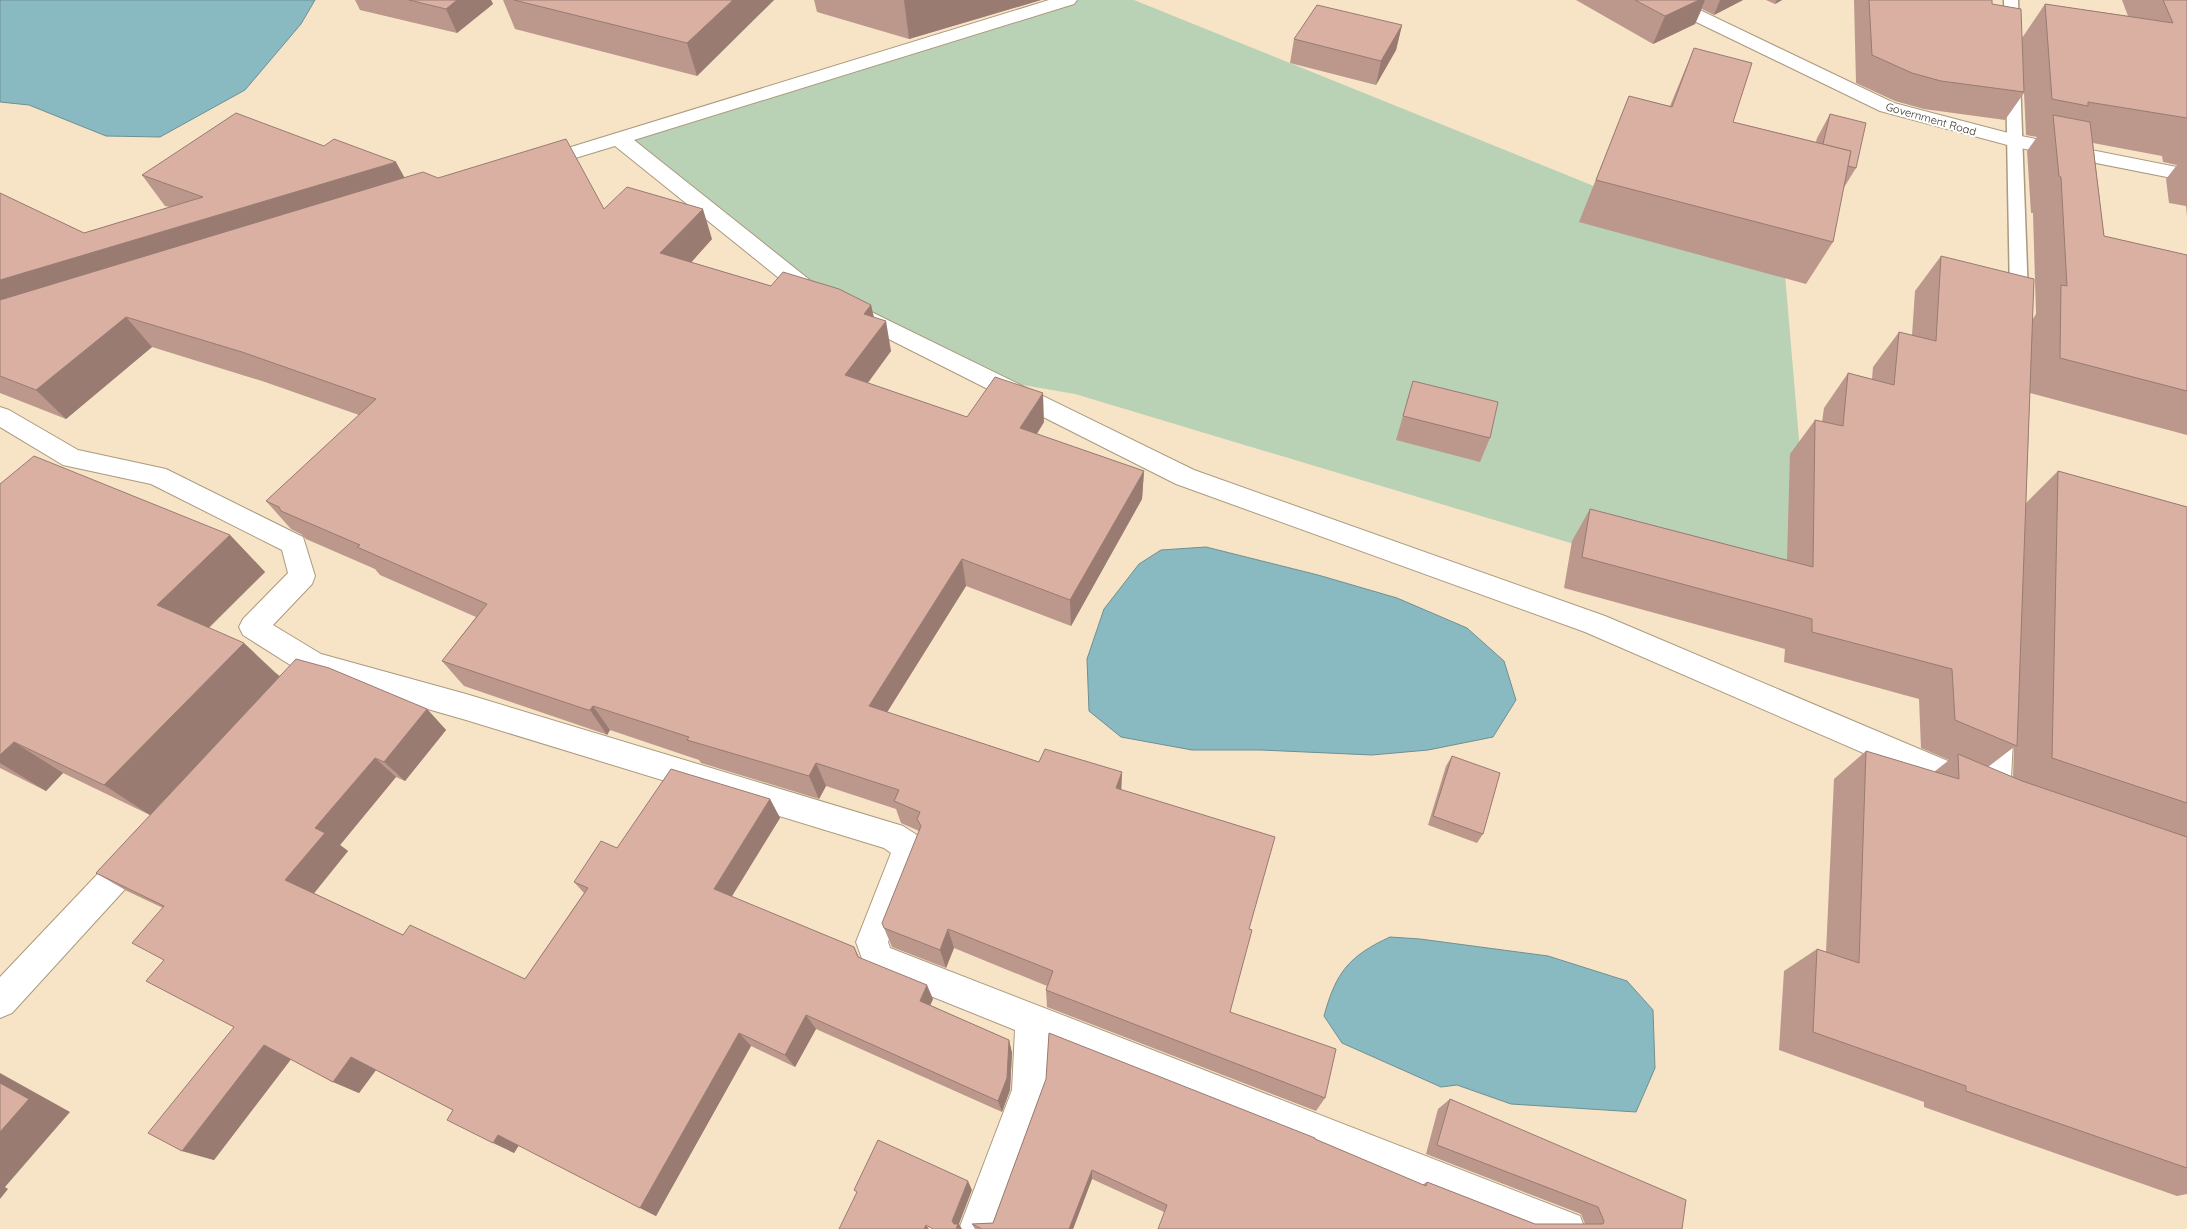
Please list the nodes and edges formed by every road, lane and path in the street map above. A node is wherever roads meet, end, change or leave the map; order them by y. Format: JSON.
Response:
{"nodes":[{"id":1,"x":1068,"y":0,"type":"edge"},
{"id":2,"x":2011,"y":0,"type":"edge"},
{"id":3,"x":1668,"y":1,"type":"edge"},
{"id":4,"x":618,"y":138,"type":"junction"},
{"id":5,"x":2014,"y":141,"type":"junction"},
{"id":6,"x":523,"y":168,"type":"edge"},
{"id":7,"x":2187,"y":175,"type":"edge"},
{"id":8,"x":2018,"y":305,"type":"edge"},
{"id":9,"x":0,"y":416,"type":"edge"},
{"id":10,"x":313,"y":664,"type":"junction"},
{"id":11,"x":293,"y":686,"type":"edge"},
{"id":12,"x":2000,"y":698,"type":"edge"},
{"id":13,"x":158,"y":832,"type":"edge"},
{"id":14,"x":0,"y":1001,"type":"edge"},
{"id":15,"x":1033,"y":1020,"type":"junction"},
{"id":16,"x":977,"y":1229,"type":"edge"},
{"id":17,"x":1567,"y":1229,"type":"edge"}],
"edges":[{"from":1,"to":4,"type":"street"},
{"from":2,"to":5,"type":"lane"},
{"from":3,"to":5,"type":"street","name":"Government Road"},
{"from":4,"to":6,"type":"street"},
{"from":4,"to":12,"type":"street"},
{"from":5,"to":7,"type":"street","name":"Government Road"},
{"from":5,"to":8,"type":"lane"},
{"from":9,"to":10,"type":"street"},
{"from":10,"to":11,"type":"street"},
{"from":10,"to":15,"type":"street"},
{"from":13,"to":14,"type":"street"},
{"from":15,"to":16,"type":"street"},
{"from":15,"to":17,"type":"street"}]}
